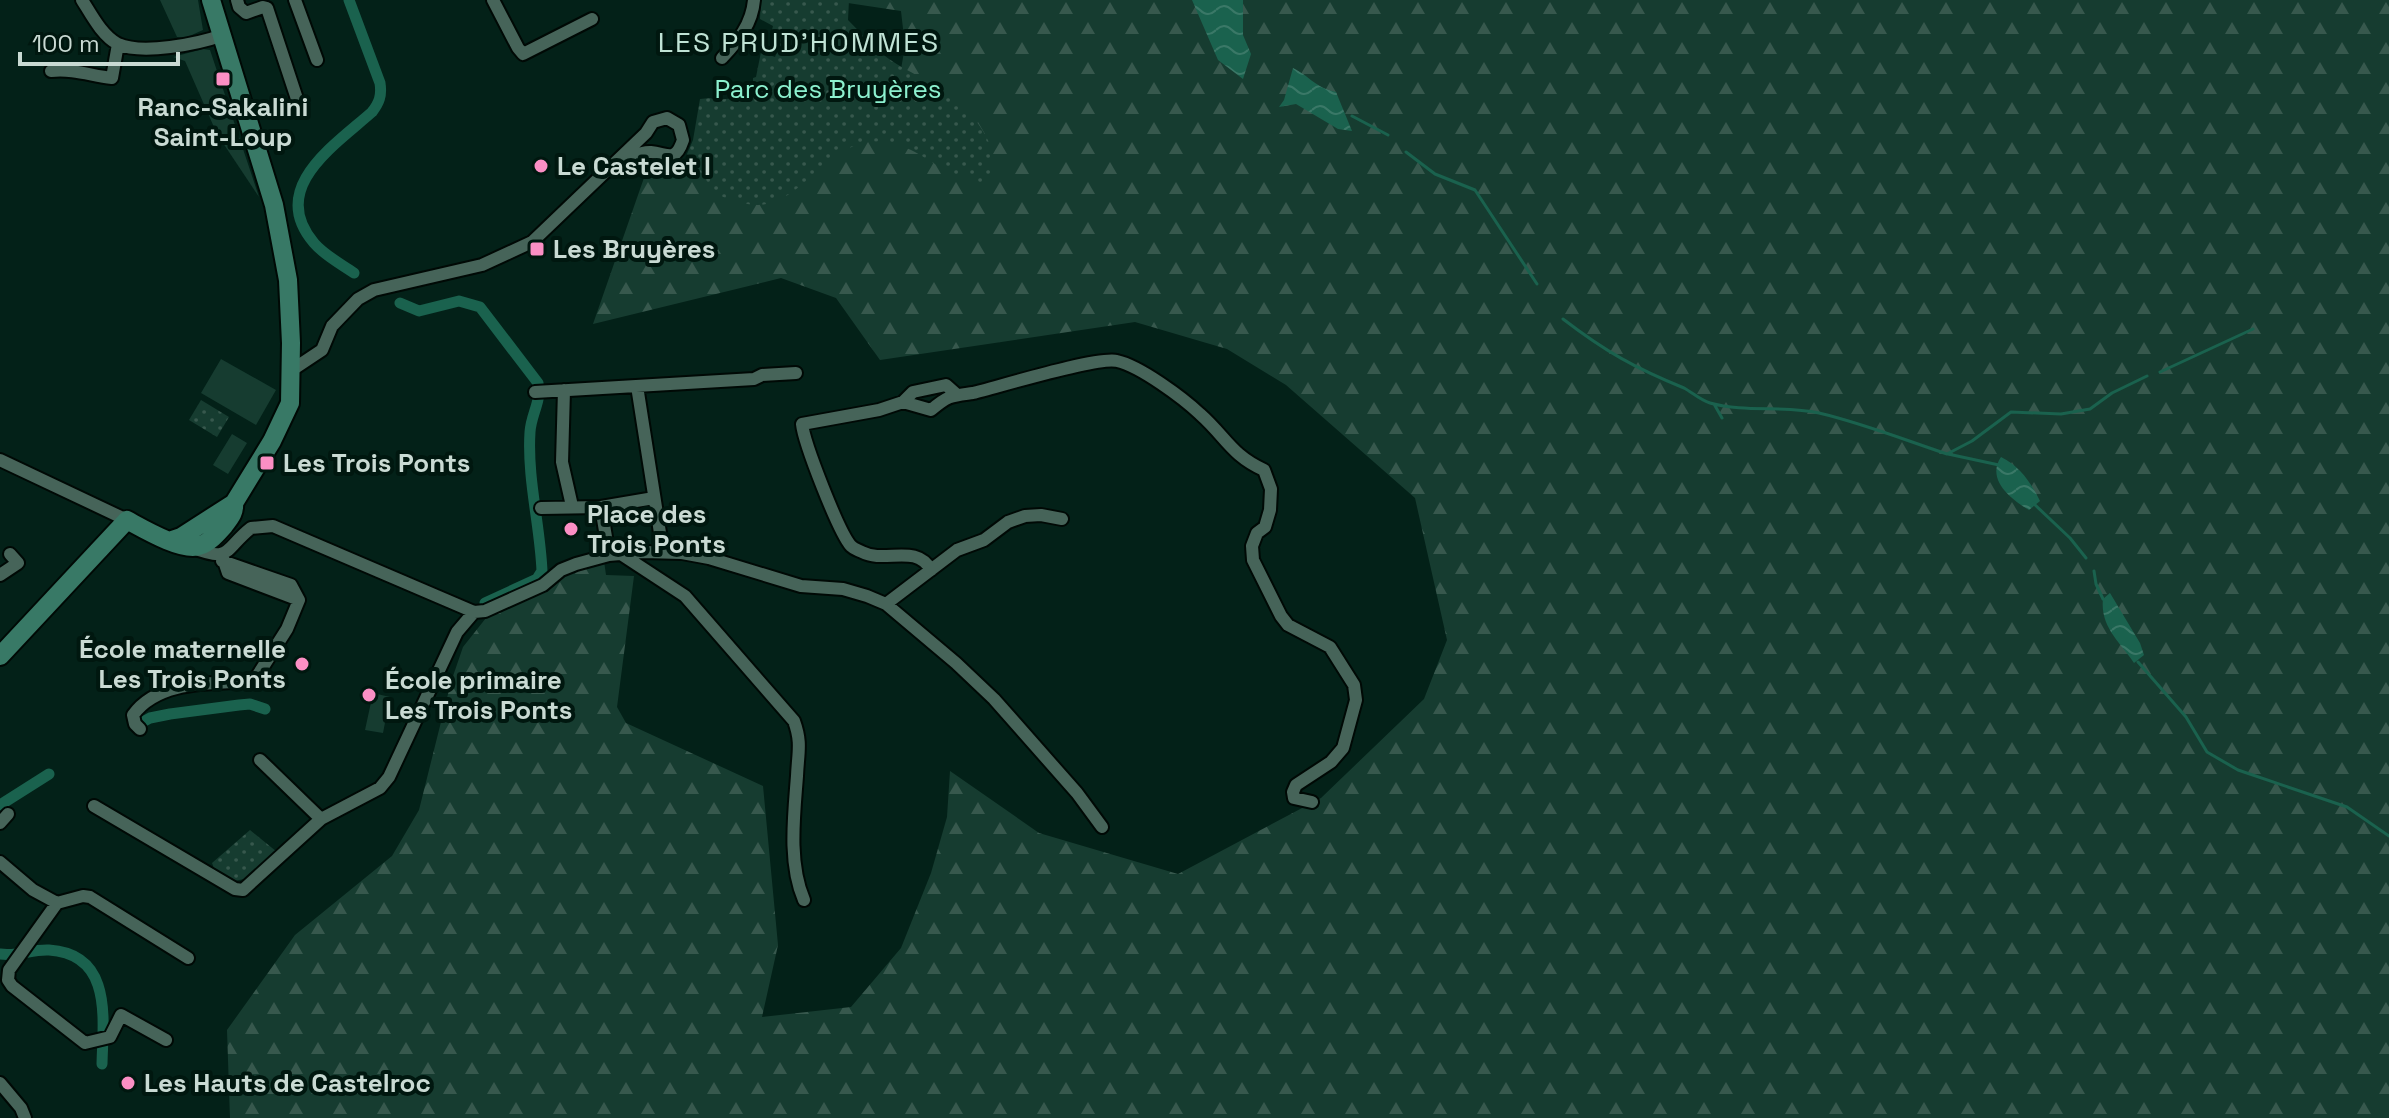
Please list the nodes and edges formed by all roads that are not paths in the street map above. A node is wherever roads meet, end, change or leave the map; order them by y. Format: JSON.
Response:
{"nodes":[{"id":1,"x":82,"y":0,"type":"edge"},
{"id":2,"x":205,"y":0,"type":"edge"},
{"id":3,"x":211,"y":0,"type":"edge"},
{"id":4,"x":237,"y":0,"type":"edge"},
{"id":5,"x":295,"y":0,"type":"edge"},
{"id":6,"x":493,"y":0,"type":"edge"},
{"id":7,"x":754,"y":0,"type":"edge"},
{"id":8,"x":592,"y":19,"type":"dead end"},
{"id":9,"x":219,"y":37,"type":"junction"},
{"id":10,"x":118,"y":44,"type":"junction"},
{"id":11,"x":722,"y":58,"type":"dead end"},
{"id":12,"x":317,"y":60,"type":"dead end"},
{"id":13,"x":51,"y":71,"type":"dead end"},
{"id":14,"x":301,"y":111,"type":"dead end"},
{"id":15,"x":646,"y":133,"type":"junction"},
{"id":16,"x":652,"y":152,"type":"junction"},
{"id":17,"x":608,"y":171,"type":"junction"},
{"id":18,"x":292,"y":361,"type":"junction"},
{"id":19,"x":796,"y":373,"type":"dead end"},
{"id":20,"x":637,"y":386,"type":"junction"},
{"id":21,"x":564,"y":390,"type":"junction"},
{"id":22,"x":539,"y":391,"type":"dead end"},
{"id":23,"x":955,"y":393,"type":"junction"},
{"id":24,"x":903,"y":402,"type":"junction"},
{"id":25,"x":0,"y":460,"type":"edge"},
{"id":26,"x":654,"y":498,"type":"junction"},
{"id":27,"x":234,"y":503,"type":"junction"},
{"id":28,"x":572,"y":506,"type":"junction"},
{"id":29,"x":601,"y":507,"type":"junction"},
{"id":30,"x":541,"y":508,"type":"dead end"},
{"id":31,"x":1062,"y":519,"type":"dead end"},
{"id":32,"x":127,"y":520,"type":"junction"},
{"id":33,"x":169,"y":541,"type":"junction"},
{"id":34,"x":191,"y":547,"type":"junction"},
{"id":35,"x":663,"y":552,"type":"junction"},
{"id":36,"x":10,"y":554,"type":"dead end"},
{"id":37,"x":615,"y":555,"type":"junction"},
{"id":38,"x":223,"y":558,"type":"junction"},
{"id":39,"x":931,"y":570,"type":"junction"},
{"id":40,"x":0,"y":575,"type":"edge"},
{"id":41,"x":886,"y":604,"type":"junction"},
{"id":42,"x":474,"y":612,"type":"junction"},
{"id":43,"x":0,"y":656,"type":"edge"},
{"id":44,"x":140,"y":729,"type":"dead end"},
{"id":45,"x":260,"y":760,"type":"dead end"},
{"id":46,"x":1312,"y":802,"type":"dead end"},
{"id":47,"x":94,"y":806,"type":"dead end"},
{"id":48,"x":321,"y":819,"type":"junction"},
{"id":49,"x":1102,"y":827,"type":"dead end"},
{"id":50,"x":0,"y":862,"type":"edge"},
{"id":51,"x":804,"y":900,"type":"dead end"},
{"id":52,"x":57,"y":903,"type":"junction"},
{"id":53,"x":188,"y":958,"type":"dead end"},
{"id":54,"x":113,"y":1001,"type":"dead end"},
{"id":55,"x":121,"y":1015,"type":"junction"},
{"id":56,"x":166,"y":1040,"type":"dead end"},
{"id":57,"x":0,"y":1083,"type":"edge"},
{"id":58,"x":25,"y":1118,"type":"edge"}],
"edges":[{"from":1,"to":10,"type":"street"},
{"from":2,"to":9,"type":"street"},
{"from":3,"to":9,"type":"street"},
{"from":4,"to":14,"type":"street"},
{"from":5,"to":12,"type":"street"},
{"from":6,"to":8,"type":"street"},
{"from":7,"to":11,"type":"street"},
{"from":9,"to":10,"type":"street"},
{"from":9,"to":18,"type":"street"},
{"from":10,"to":13,"type":"street"},
{"from":15,"to":16,"type":"street"},
{"from":15,"to":16,"type":"street"},
{"from":15,"to":17,"type":"street"},
{"from":16,"to":17,"type":"street"},
{"from":17,"to":18,"type":"street"},
{"from":18,"to":27,"type":"street"},
{"from":19,"to":20,"type":"street"},
{"from":20,"to":21,"type":"street"},
{"from":20,"to":26,"type":"street"},
{"from":21,"to":22,"type":"street"},
{"from":21,"to":28,"type":"street"},
{"from":23,"to":24,"type":"street"},
{"from":23,"to":24,"type":"street"},
{"from":23,"to":46,"type":"street"},
{"from":24,"to":39,"type":"street"},
{"from":25,"to":32,"type":"street"},
{"from":26,"to":29,"type":"street"},
{"from":26,"to":35,"type":"street"},
{"from":27,"to":33,"type":"street"},
{"from":27,"to":34,"type":"street"},
{"from":28,"to":29,"type":"street"},
{"from":28,"to":30,"type":"street"},
{"from":29,"to":37,"type":"street"},
{"from":31,"to":39,"type":"street"},
{"from":32,"to":33,"type":"street"},
{"from":32,"to":43,"type":"street"},
{"from":33,"to":34,"type":"street"},
{"from":34,"to":38,"type":"street"},
{"from":35,"to":37,"type":"street"},
{"from":35,"to":41,"type":"street"},
{"from":36,"to":40,"type":"street"},
{"from":37,"to":42,"type":"street"},
{"from":37,"to":51,"type":"street"},
{"from":38,"to":42,"type":"street"},
{"from":38,"to":44,"type":"street"},
{"from":39,"to":41,"type":"street"},
{"from":41,"to":49,"type":"street"},
{"from":42,"to":48,"type":"street"},
{"from":45,"to":48,"type":"street"},
{"from":47,"to":48,"type":"street"},
{"from":50,"to":52,"type":"street"},
{"from":52,"to":53,"type":"street"},
{"from":52,"to":55,"type":"street"},
{"from":54,"to":55,"type":"street"},
{"from":55,"to":56,"type":"street"},
{"from":57,"to":58,"type":"street"}]}
